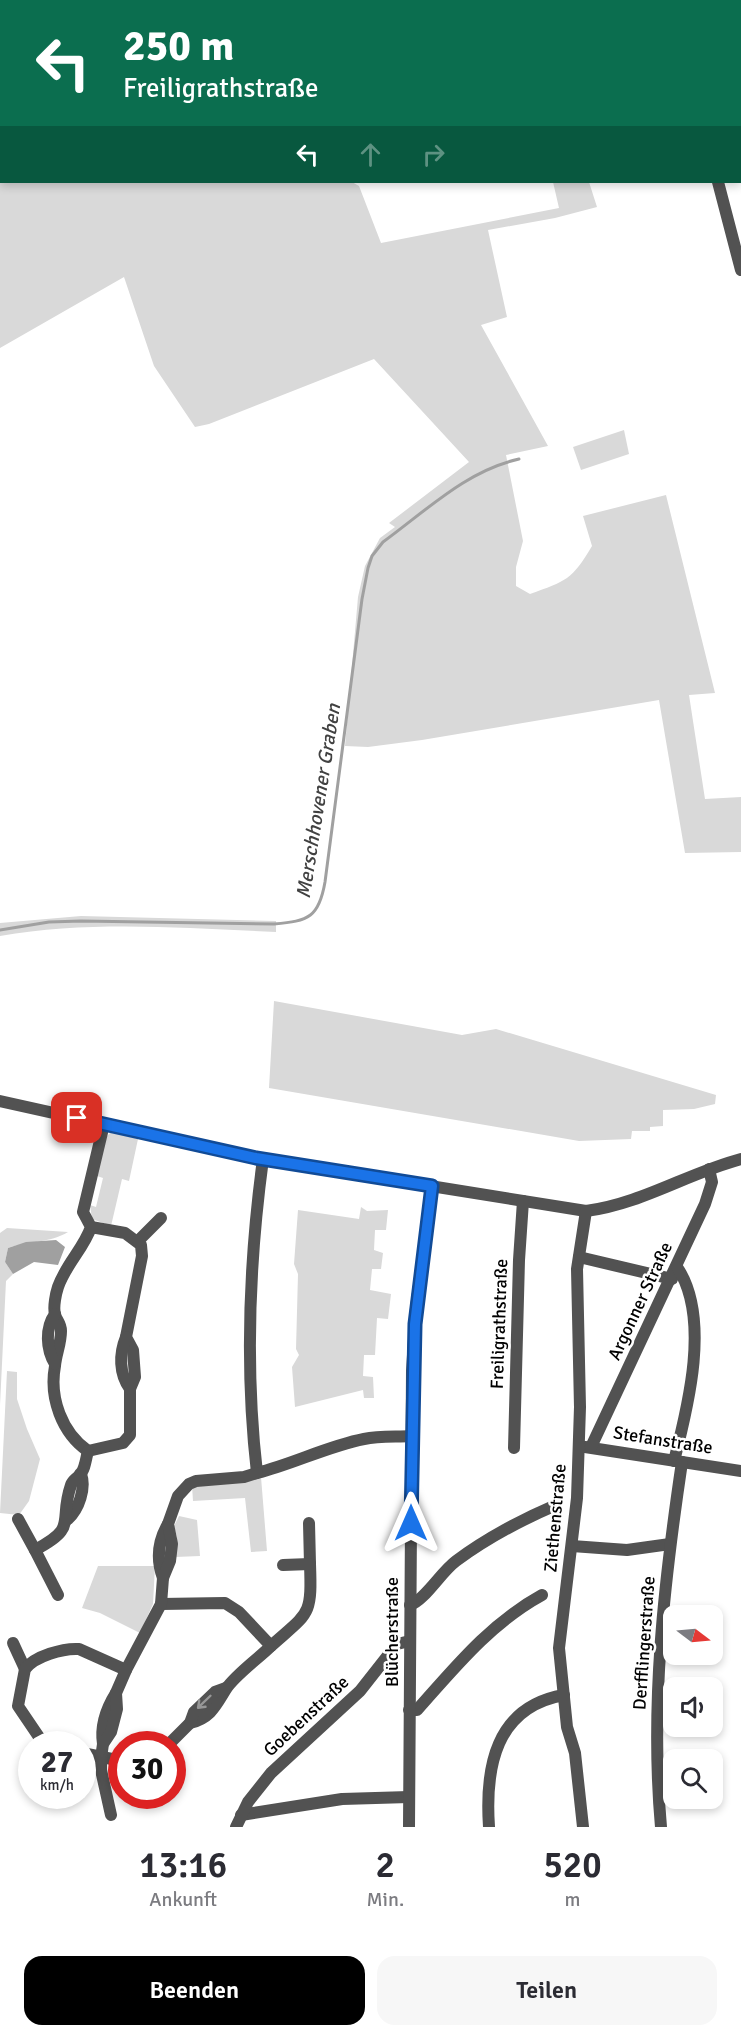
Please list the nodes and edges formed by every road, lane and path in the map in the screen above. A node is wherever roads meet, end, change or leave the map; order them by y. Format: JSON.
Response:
{"nodes":[{"id":1,"x":718,"y":183,"type":"edge"},
{"id":2,"x":741,"y":270,"type":"edge"},
{"id":3,"x":0,"y":1101,"type":"edge"},
{"id":4,"x":104,"y":1124,"type":"junction"},
{"id":5,"x":263,"y":1159,"type":"junction"},
{"id":6,"x":741,"y":1159,"type":"edge"},
{"id":7,"x":709,"y":1169,"type":"junction"},
{"id":8,"x":432,"y":1186,"type":"junction"},
{"id":9,"x":524,"y":1201,"type":"junction"},
{"id":10,"x":586,"y":1211,"type":"junction"},
{"id":11,"x":161,"y":1218,"type":"dead end"},
{"id":12,"x":91,"y":1227,"type":"junction"},
{"id":13,"x":138,"y":1241,"type":"junction"},
{"id":14,"x":579,"y":1257,"type":"junction"},
{"id":15,"x":674,"y":1273,"type":"junction"},
{"id":16,"x":411,"y":1436,"type":"junction"},
{"id":17,"x":585,"y":1447,"type":"junction"},
{"id":18,"x":514,"y":1448,"type":"dead end"},
{"id":19,"x":88,"y":1451,"type":"junction"},
{"id":20,"x":678,"y":1462,"type":"junction"},
{"id":21,"x":741,"y":1471,"type":"edge"},
{"id":22,"x":257,"y":1473,"type":"junction"},
{"id":23,"x":556,"y":1505,"type":"dead end"},
{"id":24,"x":18,"y":1519,"type":"dead end"},
{"id":25,"x":309,"y":1523,"type":"dead end"},
{"id":26,"x":670,"y":1544,"type":"junction"},
{"id":27,"x":572,"y":1546,"type":"junction"},
{"id":28,"x":35,"y":1550,"type":"junction"},
{"id":29,"x":310,"y":1564,"type":"junction"},
{"id":30,"x":283,"y":1565,"type":"dead end"},
{"id":31,"x":58,"y":1595,"type":"dead end"},
{"id":32,"x":542,"y":1595,"type":"dead end"},
{"id":33,"x":161,"y":1604,"type":"junction"},
{"id":34,"x":410,"y":1605,"type":"junction"},
{"id":35,"x":410,"y":1641,"type":"junction"},
{"id":36,"x":13,"y":1643,"type":"dead end"},
{"id":37,"x":271,"y":1646,"type":"junction"},
{"id":38,"x":25,"y":1669,"type":"junction"},
{"id":39,"x":126,"y":1670,"type":"junction"},
{"id":40,"x":564,"y":1695,"type":"junction"},
{"id":41,"x":409,"y":1710,"type":"junction"},
{"id":42,"x":34,"y":1731,"type":"edge"},
{"id":43,"x":182,"y":1731,"type":"edge"},
{"id":44,"x":96,"y":1757,"type":"edge"},
{"id":45,"x":101,"y":1758,"type":"junction"},
{"id":46,"x":108,"y":1759,"type":"edge"},
{"id":47,"x":409,"y":1797,"type":"junction"},
{"id":48,"x":111,"y":1815,"type":"dead end"},
{"id":49,"x":238,"y":1821,"type":"edge"},
{"id":50,"x":409,"y":1827,"type":"edge"},
{"id":51,"x":489,"y":1827,"type":"edge"},
{"id":52,"x":583,"y":1827,"type":"edge"},
{"id":53,"x":661,"y":1827,"type":"edge"}],
"edges":[{"from":1,"to":2,"type":"street"},
{"from":3,"to":4,"type":"street"},
{"from":4,"to":5,"type":"street"},
{"from":4,"to":12,"type":"street"},
{"from":5,"to":8,"type":"street"},
{"from":5,"to":22,"type":"street"},
{"from":6,"to":7,"type":"street"},
{"from":7,"to":10,"type":"street"},
{"from":7,"to":15,"type":"street","name":"Argonner Straße"},
{"from":8,"to":9,"type":"street"},
{"from":8,"to":16,"type":"street","name":"Blücherstraße"},
{"from":9,"to":10,"type":"street"},
{"from":9,"to":18,"type":"street","name":"Freiligrathstraße"},
{"from":10,"to":14,"type":"street","name":"Ziethenstraße"},
{"from":11,"to":13,"type":"street"},
{"from":12,"to":13,"type":"street"},
{"from":12,"to":19,"type":"street"},
{"from":13,"to":19,"type":"street"},
{"from":14,"to":15,"type":"street"},
{"from":14,"to":17,"type":"street","name":"Ziethenstraße"},
{"from":15,"to":17,"type":"street","name":"Argonner Straße"},
{"from":15,"to":20,"type":"street","name":"Derfflingerstraße"},
{"from":16,"to":22,"type":"street"},
{"from":16,"to":34,"type":"street","name":"Blücherstraße"},
{"from":17,"to":20,"type":"street","name":"Stefanstraße"},
{"from":17,"to":27,"type":"street","name":"Ziethenstraße"},
{"from":19,"to":28,"type":"street"},
{"from":20,"to":21,"type":"street","name":"Stefanstraße"},
{"from":20,"to":26,"type":"street","name":"Derfflingerstraße"},
{"from":22,"to":33,"type":"street"},
{"from":23,"to":34,"type":"street"},
{"from":24,"to":28,"type":"street"},
{"from":25,"to":29,"type":"street"},
{"from":26,"to":27,"type":"street"},
{"from":26,"to":53,"type":"street","name":"Derfflingerstraße"},
{"from":27,"to":40,"type":"street","name":"Ziethenstraße"},
{"from":28,"to":31,"type":"street"},
{"from":29,"to":30,"type":"street"},
{"from":29,"to":37,"type":"street"},
{"from":32,"to":41,"type":"street"},
{"from":33,"to":37,"type":"street"},
{"from":33,"to":39,"type":"street"},
{"from":34,"to":35,"type":"street","name":"Blücherstraße"},
{"from":35,"to":41,"type":"street","name":"Blücherstraße"},
{"from":35,"to":49,"type":"street","name":"Goebenstraße"},
{"from":36,"to":38,"type":"street"},
{"from":37,"to":43,"type":"street"},
{"from":38,"to":39,"type":"street"},
{"from":38,"to":42,"type":"street"},
{"from":39,"to":45,"type":"street"},
{"from":40,"to":51,"type":"street"},
{"from":40,"to":52,"type":"street","name":"Ziethenstraße"},
{"from":41,"to":47,"type":"street","name":"Blücherstraße"},
{"from":44,"to":45,"type":"street"},
{"from":45,"to":46,"type":"street"},
{"from":45,"to":48,"type":"street"},
{"from":47,"to":49,"type":"street"},
{"from":47,"to":50,"type":"street","name":"Blücherstraße"}]}
